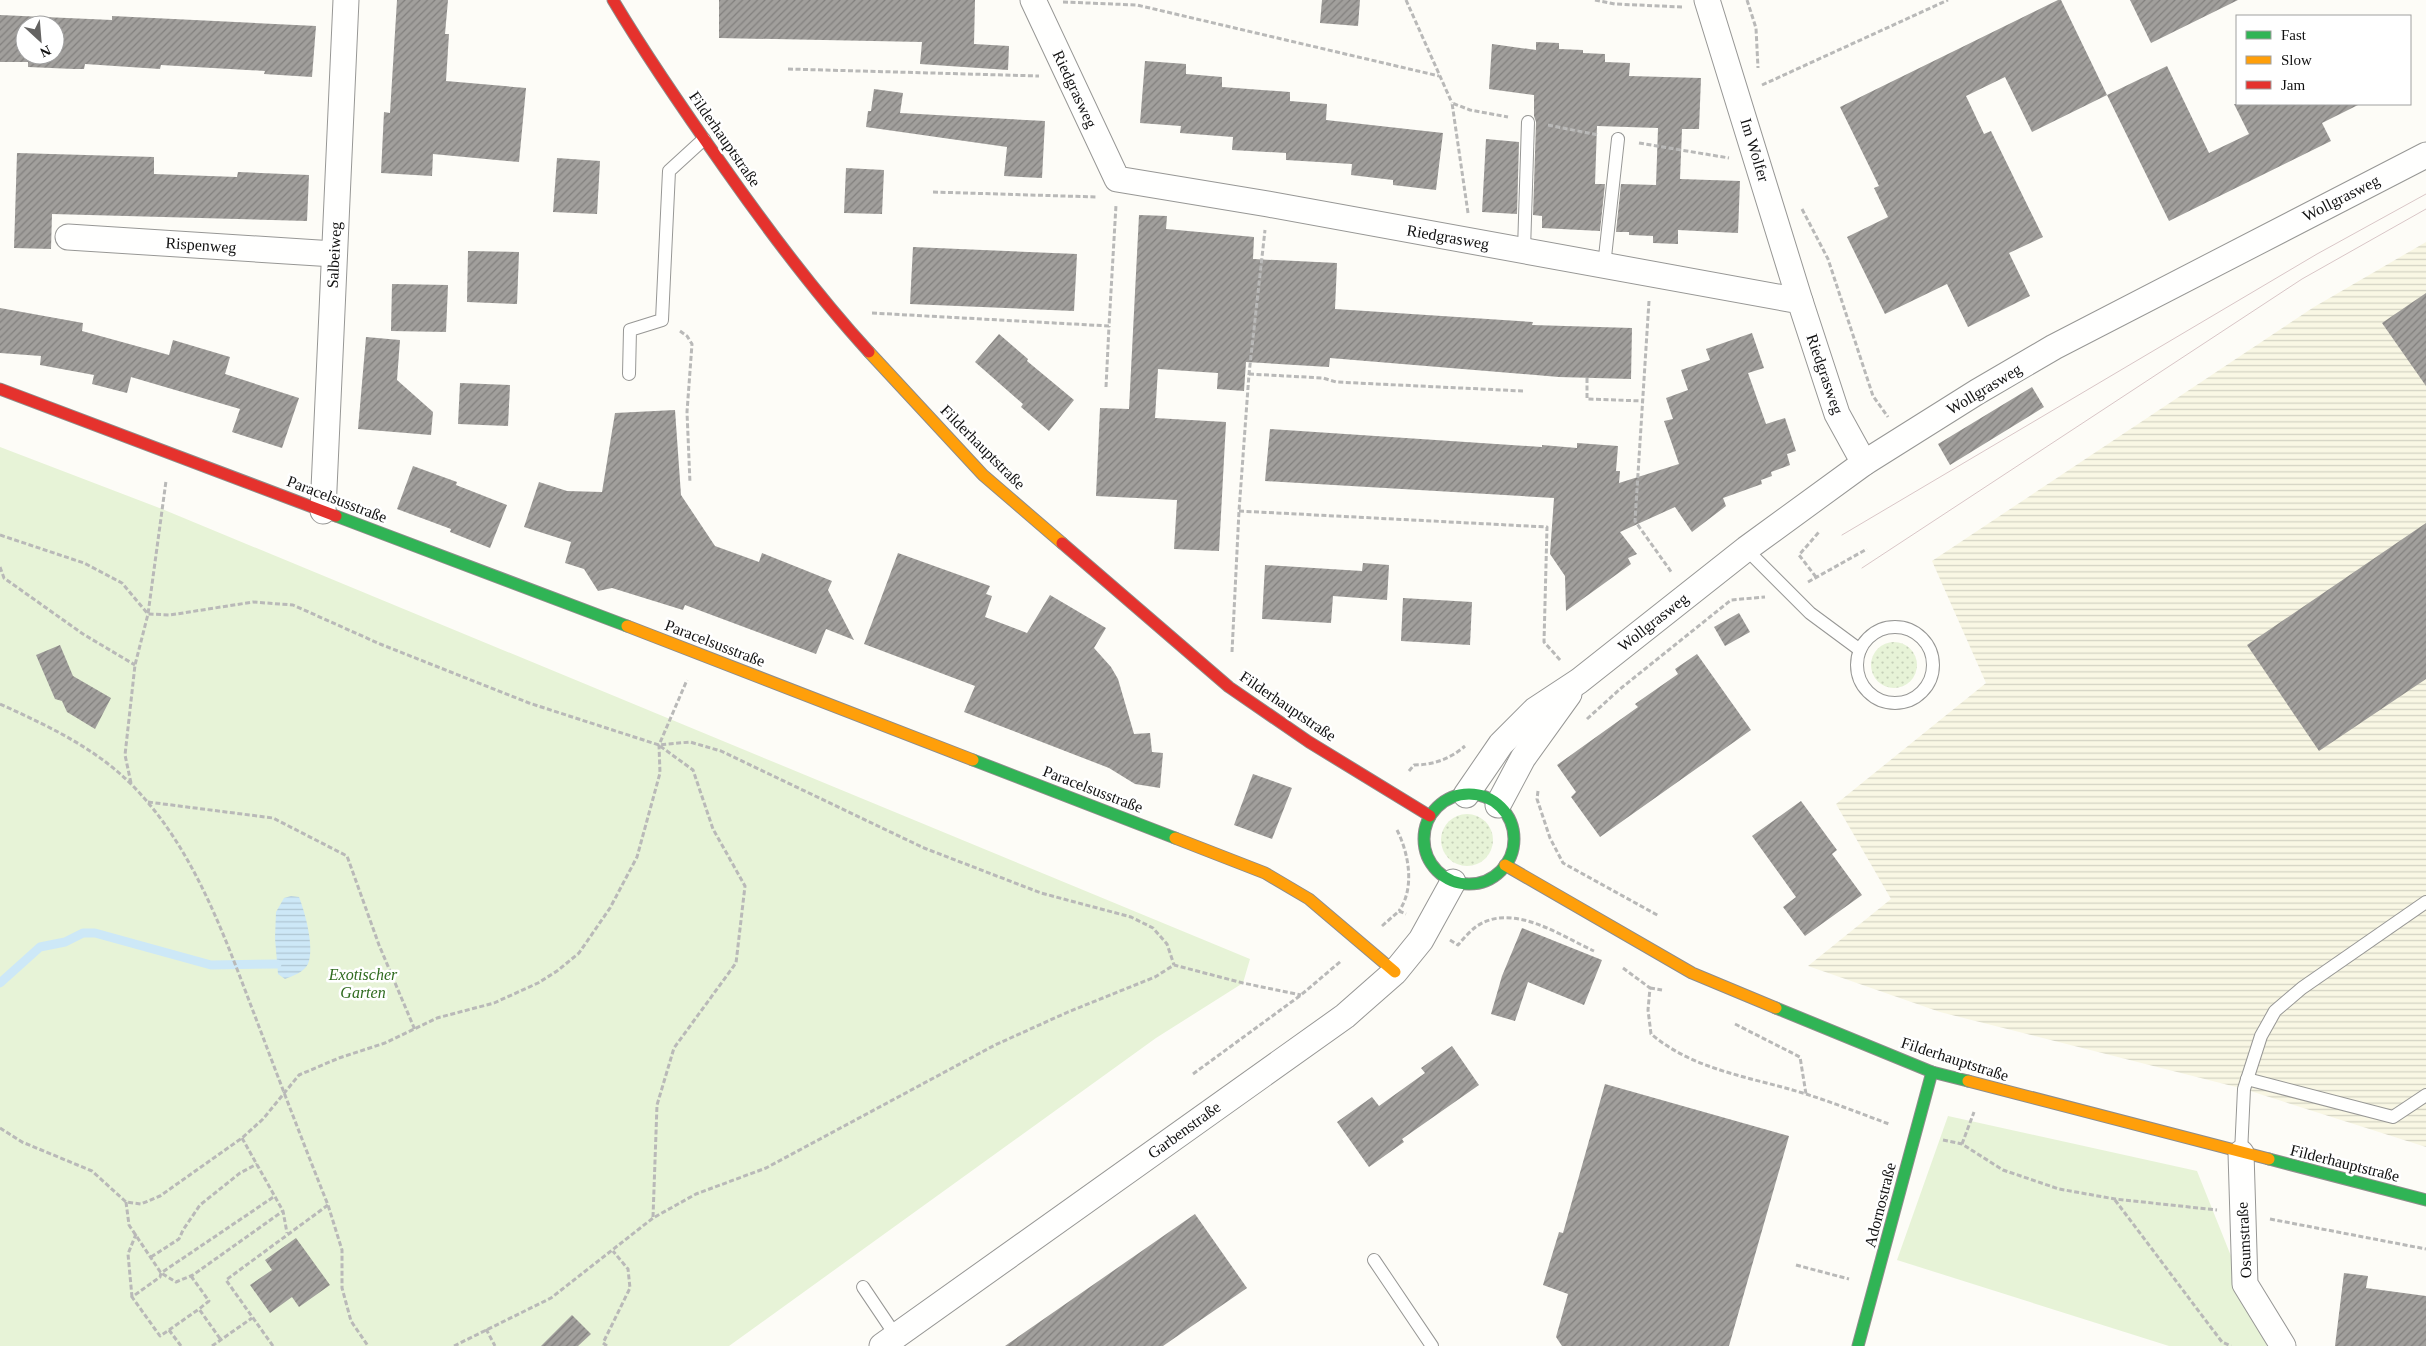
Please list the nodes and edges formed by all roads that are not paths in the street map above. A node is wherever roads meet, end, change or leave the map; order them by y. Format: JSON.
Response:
{"nodes":[{"id":1,"x":346,"y":0,"type":"edge"},
{"id":2,"x":613,"y":0,"type":"edge"},
{"id":3,"x":1033,"y":0,"type":"edge"},
{"id":4,"x":1709,"y":4,"type":"edge"},
{"id":5,"x":1528,"y":122,"type":"road end"},
{"id":6,"x":1618,"y":139,"type":"road end"},
{"id":7,"x":704,"y":140,"type":"junction"},
{"id":8,"x":2426,"y":155,"type":"edge"},
{"id":9,"x":68,"y":237,"type":"dead end"},
{"id":10,"x":1524,"y":250,"type":"junction"},
{"id":11,"x":334,"y":254,"type":"junction"},
{"id":12,"x":1604,"y":266,"type":"junction"},
{"id":13,"x":1800,"y":301,"type":"junction"},
{"id":14,"x":629,"y":374,"type":"dead end"},
{"id":15,"x":0,"y":389,"type":"edge"},
{"id":16,"x":1864,"y":463,"type":"junction"},
{"id":17,"x":323,"y":511,"type":"junction"},
{"id":18,"x":1746,"y":549,"type":"junction"},
{"id":19,"x":1860,"y":650,"type":"junction"},
{"id":20,"x":1579,"y":681,"type":"junction"},
{"id":21,"x":1466,"y":794,"type":"junction"},
{"id":22,"x":1498,"y":805,"type":"junction"},
{"id":23,"x":1430,"y":816,"type":"junction"},
{"id":24,"x":1505,"y":865,"type":"junction"},
{"id":25,"x":1453,"y":882,"type":"junction"},
{"id":26,"x":2426,"y":902,"type":"edge"},
{"id":27,"x":1395,"y":972,"type":"junction"},
{"id":28,"x":1932,"y":1072,"type":"junction"},
{"id":29,"x":2246,"y":1079,"type":"junction"},
{"id":30,"x":2426,"y":1095,"type":"edge"},
{"id":31,"x":2241,"y":1153,"type":"junction"},
{"id":32,"x":2426,"y":1200,"type":"edge"},
{"id":33,"x":1374,"y":1260,"type":"dead end"},
{"id":34,"x":862,"y":1288,"type":"dead end"},
{"id":35,"x":889,"y":1341,"type":"edge"},
{"id":36,"x":1432,"y":1346,"type":"edge"},
{"id":37,"x":1858,"y":1346,"type":"edge"},
{"id":38,"x":2284,"y":1346,"type":"edge"}],
"edges":[{"from":1,"to":11,"type":"street","name":"Salbeiweg"},
{"from":2,"to":7,"type":"main road","name":"Filderhauptstraße"},
{"from":3,"to":10,"type":"street","name":"Riedgrasweg"},
{"from":4,"to":13,"type":"street","name":"Im Wolfer"},
{"from":5,"to":10,"type":"lane"},
{"from":6,"to":12,"type":"lane"},
{"from":7,"to":14,"type":"lane"},
{"from":7,"to":23,"type":"main road","name":"Filderhauptstraße"},
{"from":8,"to":16,"type":"street","name":"Wollgrasweg"},
{"from":9,"to":11,"type":"street","name":"Rispenweg"},
{"from":10,"to":12,"type":"street","name":"Riedgrasweg"},
{"from":11,"to":17,"type":"street","name":"Salbeiweg"},
{"from":12,"to":13,"type":"street","name":"Riedgrasweg"},
{"from":13,"to":16,"type":"street","name":"Riedgrasweg"},
{"from":15,"to":17,"type":"main road","name":"Paracelsusstraße"},
{"from":16,"to":18,"type":"street","name":"Wollgrasweg"},
{"from":17,"to":27,"type":"main road","name":"Paracelsusstraße"},
{"from":18,"to":19,"type":"lane"},
{"from":18,"to":20,"type":"street","name":"Wollgrasweg"},
{"from":19,"to":19,"type":"lane"},
{"from":20,"to":21,"type":"street","name":"Wollgrasweg"},
{"from":20,"to":22,"type":"street","name":"Wollgrasweg"},
{"from":21,"to":22,"type":"main road"},
{"from":21,"to":23,"type":"main road"},
{"from":22,"to":24,"type":"main road"},
{"from":23,"to":25,"type":"main road"},
{"from":24,"to":25,"type":"main road"},
{"from":24,"to":28,"type":"main road","name":"Filderhauptstraße"},
{"from":25,"to":27,"type":"street","name":"Garbenstraße"},
{"from":26,"to":29,"type":"lane"},
{"from":27,"to":35,"type":"street","name":"Garbenstraße"},
{"from":28,"to":31,"type":"main road","name":"Filderhauptstraße"},
{"from":28,"to":37,"type":"main road","name":"Adornostraße"},
{"from":29,"to":30,"type":"lane"},
{"from":29,"to":31,"type":"lane"},
{"from":31,"to":32,"type":"main road","name":"Filderhauptstraße"},
{"from":31,"to":38,"type":"street","name":"Osumstraße"},
{"from":33,"to":36,"type":"lane"},
{"from":34,"to":35,"type":"lane"}]}
